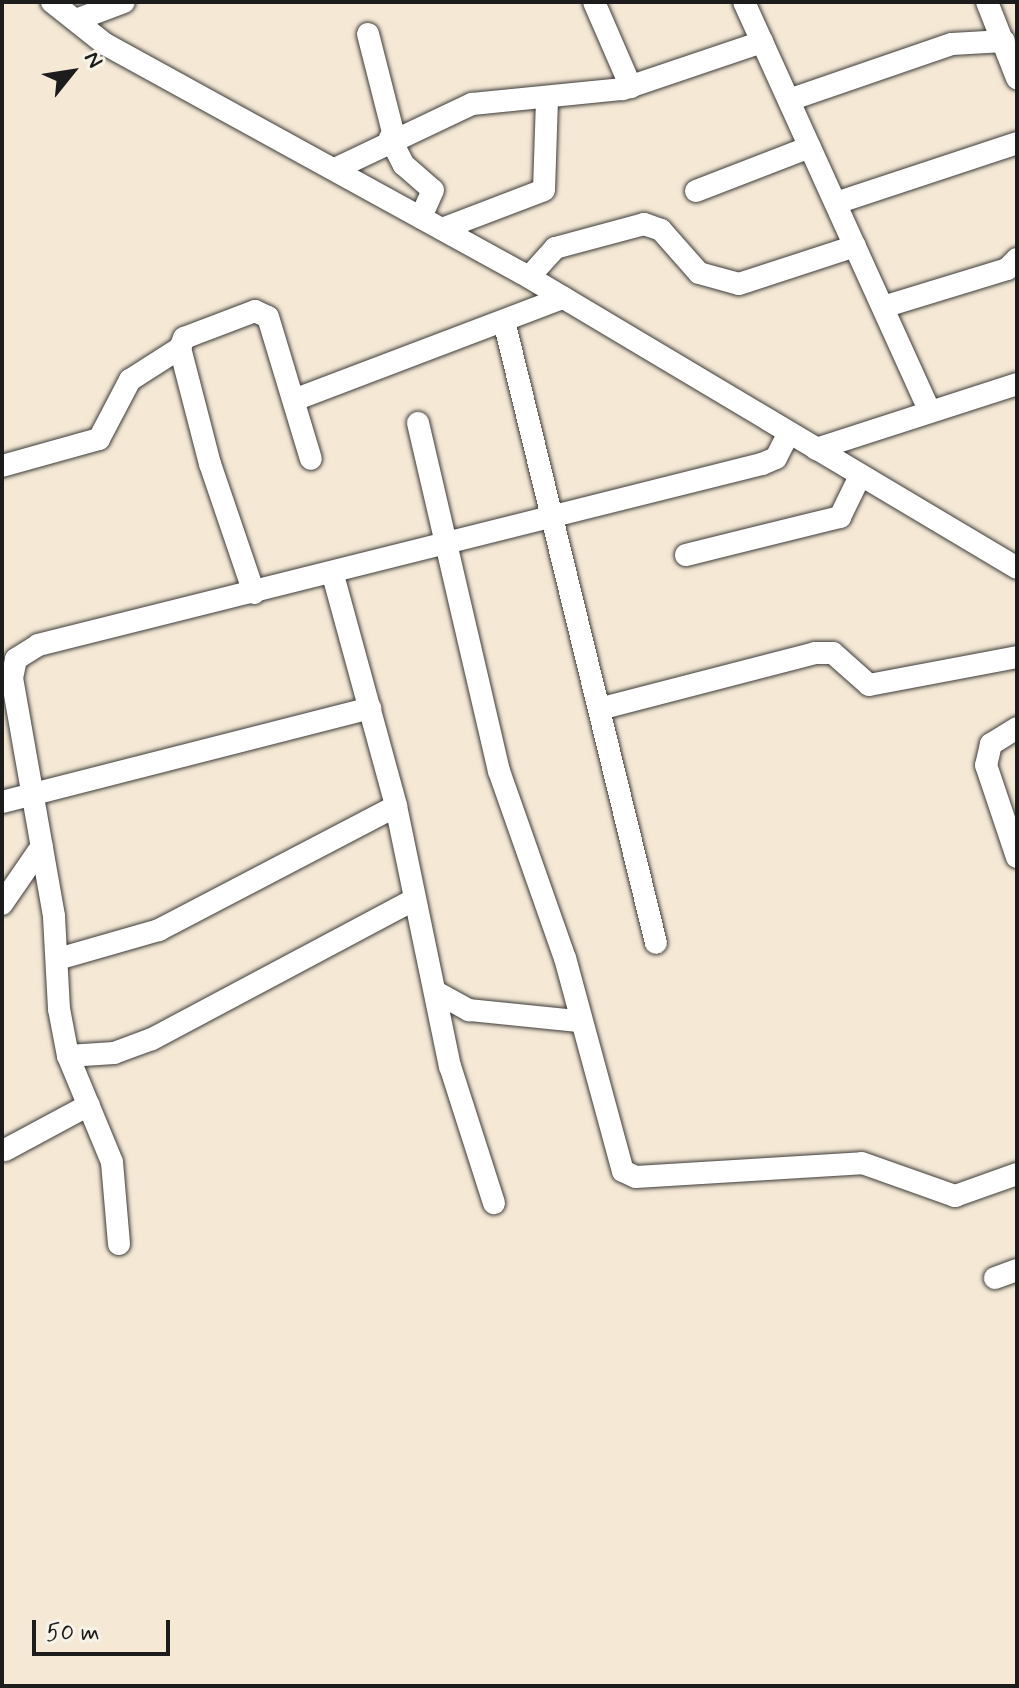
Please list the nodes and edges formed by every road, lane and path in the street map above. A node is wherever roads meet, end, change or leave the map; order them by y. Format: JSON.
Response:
{"nodes":[{"id":1,"x":52,"y":2,"type":"edge"},
{"id":2,"x":124,"y":2,"type":"edge"},
{"id":3,"x":594,"y":2,"type":"edge"},
{"id":4,"x":744,"y":2,"type":"edge"},
{"id":5,"x":987,"y":2,"type":"edge"},
{"id":6,"x":76,"y":20,"type":"junction"},
{"id":7,"x":368,"y":34,"type":"dead end"},
{"id":8,"x":1004,"y":41,"type":"junction"},
{"id":9,"x":762,"y":42,"type":"junction"},
{"id":10,"x":1017,"y":78,"type":"edge"},
{"id":11,"x":631,"y":87,"type":"junction"},
{"id":12,"x":547,"y":99,"type":"junction"},
{"id":13,"x":789,"y":100,"type":"junction"},
{"id":14,"x":392,"y":137,"type":"junction"},
{"id":15,"x":1017,"y":143,"type":"edge"},
{"id":16,"x":810,"y":147,"type":"junction"},
{"id":17,"x":335,"y":169,"type":"junction"},
{"id":18,"x":696,"y":191,"type":"dead end"},
{"id":19,"x":836,"y":203,"type":"junction"},
{"id":20,"x":421,"y":217,"type":"junction"},
{"id":21,"x":442,"y":229,"type":"junction"},
{"id":22,"x":855,"y":246,"type":"junction"},
{"id":23,"x":1017,"y":259,"type":"edge"},
{"id":24,"x":529,"y":277,"type":"junction"},
{"id":25,"x":563,"y":298,"type":"junction"},
{"id":26,"x":883,"y":307,"type":"junction"},
{"id":27,"x":504,"y":321,"type":"junction"},
{"id":28,"x":180,"y":348,"type":"junction"},
{"id":29,"x":1017,"y":384,"type":"edge"},
{"id":30,"x":294,"y":400,"type":"junction"},
{"id":31,"x":930,"y":412,"type":"junction"},
{"id":32,"x":418,"y":423,"type":"dead end"},
{"id":33,"x":789,"y":433,"type":"junction"},
{"id":34,"x":816,"y":449,"type":"junction"},
{"id":35,"x":311,"y":459,"type":"dead end"},
{"id":36,"x":2,"y":466,"type":"edge"},
{"id":37,"x":860,"y":476,"type":"junction"},
{"id":38,"x":555,"y":514,"type":"junction"},
{"id":39,"x":447,"y":544,"type":"junction"},
{"id":40,"x":686,"y":555,"type":"dead end"},
{"id":41,"x":1017,"y":568,"type":"edge"},
{"id":42,"x":333,"y":575,"type":"junction"},
{"id":43,"x":254,"y":593,"type":"junction"},
{"id":44,"x":1017,"y":657,"type":"edge"},
{"id":45,"x":370,"y":708,"type":"junction"},
{"id":46,"x":603,"y":708,"type":"junction"},
{"id":47,"x":1017,"y":728,"type":"edge"},
{"id":48,"x":30,"y":790,"type":"junction"},
{"id":49,"x":2,"y":802,"type":"edge"},
{"id":50,"x":396,"y":806,"type":"junction"},
{"id":51,"x":42,"y":846,"type":"junction"},
{"id":52,"x":1017,"y":857,"type":"edge"},
{"id":53,"x":412,"y":901,"type":"junction"},
{"id":54,"x":2,"y":904,"type":"edge"},
{"id":55,"x":656,"y":943,"type":"dead end"},
{"id":56,"x":58,"y":959,"type":"junction"},
{"id":57,"x":436,"y":992,"type":"junction"},
{"id":58,"x":577,"y":1021,"type":"junction"},
{"id":59,"x":68,"y":1056,"type":"junction"},
{"id":60,"x":89,"y":1105,"type":"junction"},
{"id":61,"x":5,"y":1150,"type":"dead end"},
{"id":62,"x":1017,"y":1174,"type":"edge"},
{"id":63,"x":494,"y":1203,"type":"dead end"},
{"id":64,"x":119,"y":1244,"type":"dead end"},
{"id":65,"x":1017,"y":1270,"type":"edge"},
{"id":66,"x":995,"y":1278,"type":"dead end"}],
"edges":[{"from":1,"to":6,"type":"street"},
{"from":2,"to":6,"type":"street"},
{"from":3,"to":11,"type":"street"},
{"from":4,"to":9,"type":"street"},
{"from":5,"to":8,"type":"street"},
{"from":6,"to":17,"type":"street"},
{"from":7,"to":14,"type":"street"},
{"from":8,"to":10,"type":"street"},
{"from":8,"to":13,"type":"street"},
{"from":9,"to":11,"type":"street"},
{"from":9,"to":13,"type":"street"},
{"from":11,"to":12,"type":"street"},
{"from":12,"to":14,"type":"street"},
{"from":12,"to":21,"type":"street"},
{"from":13,"to":16,"type":"street"},
{"from":14,"to":17,"type":"street"},
{"from":14,"to":20,"type":"street"},
{"from":15,"to":19,"type":"street"},
{"from":16,"to":18,"type":"street"},
{"from":16,"to":19,"type":"street"},
{"from":17,"to":20,"type":"street"},
{"from":19,"to":22,"type":"street"},
{"from":20,"to":21,"type":"street"},
{"from":21,"to":24,"type":"street"},
{"from":22,"to":24,"type":"street"},
{"from":22,"to":26,"type":"street"},
{"from":23,"to":26,"type":"street"},
{"from":24,"to":25,"type":"street"},
{"from":25,"to":27,"type":"street"},
{"from":25,"to":33,"type":"street"},
{"from":26,"to":31,"type":"street"},
{"from":27,"to":30,"type":"street"},
{"from":27,"to":38,"type":"street"},
{"from":28,"to":30,"type":"street"},
{"from":28,"to":36,"type":"street"},
{"from":28,"to":43,"type":"street"},
{"from":29,"to":31,"type":"street"},
{"from":30,"to":35,"type":"street"},
{"from":31,"to":34,"type":"street"},
{"from":32,"to":39,"type":"street"},
{"from":33,"to":34,"type":"street"},
{"from":33,"to":38,"type":"street"},
{"from":34,"to":37,"type":"street"},
{"from":37,"to":40,"type":"street"},
{"from":37,"to":41,"type":"street"},
{"from":38,"to":39,"type":"street"},
{"from":38,"to":46,"type":"street"},
{"from":39,"to":42,"type":"street"},
{"from":39,"to":58,"type":"street"},
{"from":42,"to":43,"type":"street"},
{"from":42,"to":45,"type":"street"},
{"from":43,"to":48,"type":"street"},
{"from":44,"to":46,"type":"street"},
{"from":45,"to":48,"type":"street"},
{"from":45,"to":50,"type":"street"},
{"from":46,"to":55,"type":"street"},
{"from":47,"to":52,"type":"street"},
{"from":48,"to":49,"type":"street"},
{"from":48,"to":51,"type":"street"},
{"from":50,"to":53,"type":"street"},
{"from":50,"to":56,"type":"street"},
{"from":51,"to":54,"type":"street"},
{"from":51,"to":56,"type":"street"},
{"from":53,"to":57,"type":"street"},
{"from":53,"to":59,"type":"street"},
{"from":56,"to":59,"type":"street"},
{"from":57,"to":58,"type":"street"},
{"from":57,"to":63,"type":"street"},
{"from":58,"to":62,"type":"street"},
{"from":59,"to":60,"type":"street"},
{"from":60,"to":61,"type":"street"},
{"from":60,"to":64,"type":"street"},
{"from":65,"to":66,"type":"street"}]}
